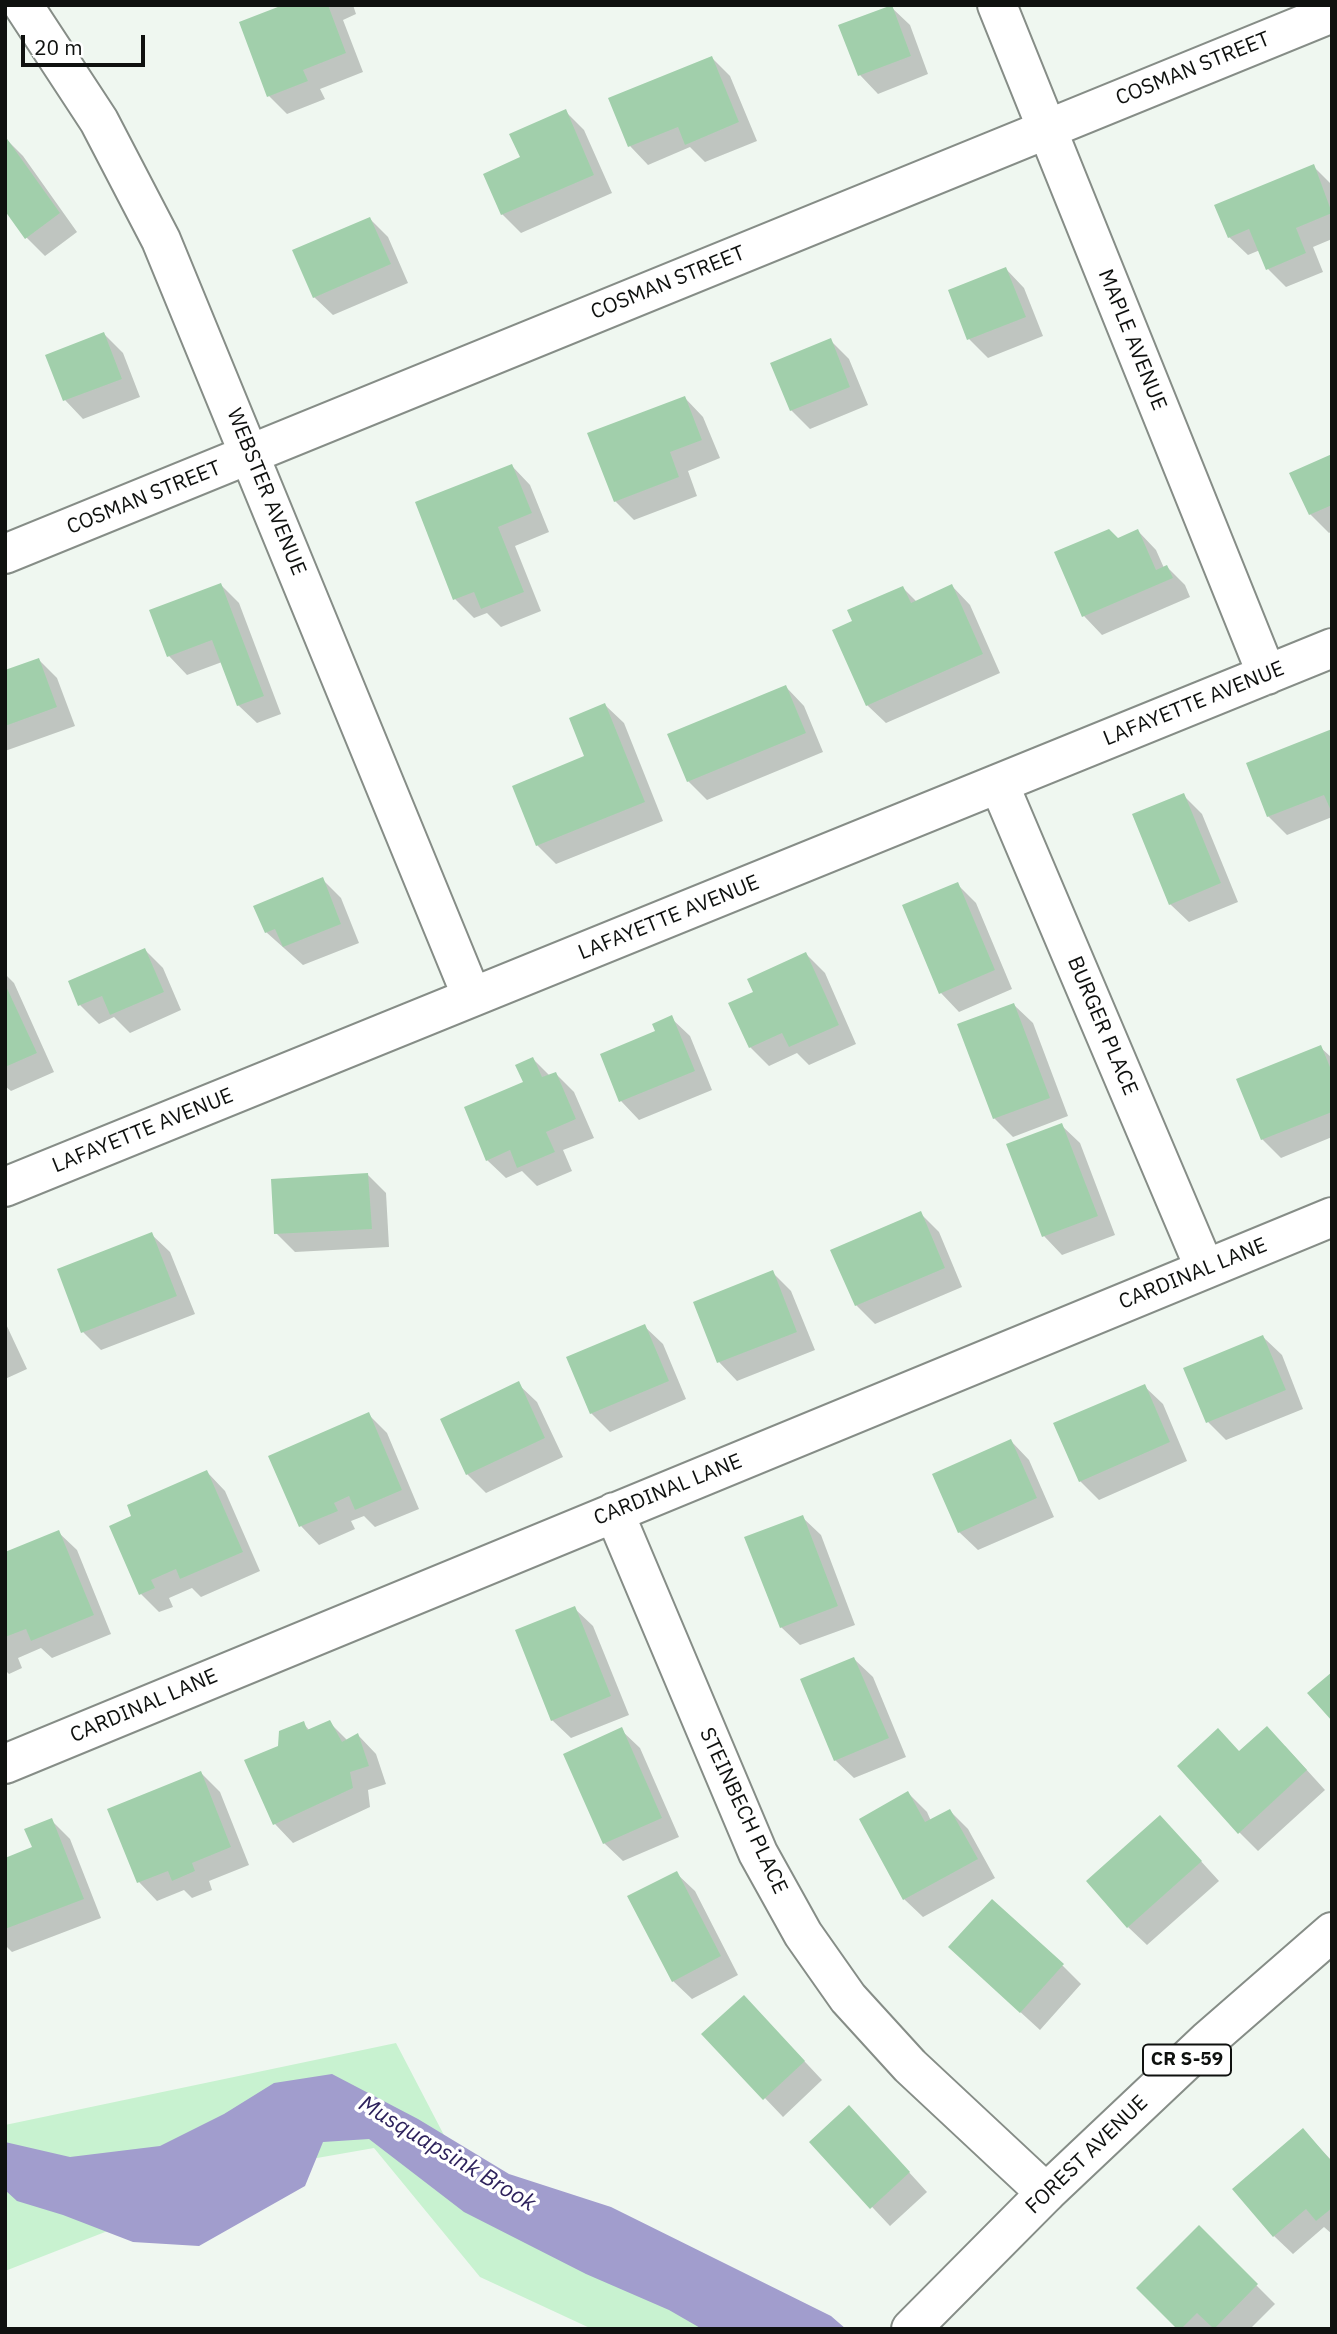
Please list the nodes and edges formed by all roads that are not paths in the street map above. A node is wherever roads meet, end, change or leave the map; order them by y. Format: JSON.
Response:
{"nodes":[{"id":1,"x":23,"y":5,"type":"edge"},
{"id":2,"x":997,"y":5,"type":"edge"},
{"id":3,"x":1332,"y":13,"type":"edge"},
{"id":4,"x":1047,"y":129,"type":"junction"},
{"id":5,"x":251,"y":454,"type":"junction"},
{"id":6,"x":5,"y":554,"type":"edge"},
{"id":7,"x":1332,"y":648,"type":"edge"},
{"id":8,"x":1267,"y":675,"type":"junction"},
{"id":9,"x":999,"y":784,"type":"junction"},
{"id":10,"x":472,"y":998,"type":"junction"},
{"id":11,"x":5,"y":1187,"type":"edge"},
{"id":12,"x":1332,"y":1217,"type":"edge"},
{"id":13,"x":1205,"y":1269,"type":"junction"},
{"id":14,"x":614,"y":1512,"type":"junction"},
{"id":15,"x":5,"y":1764,"type":"edge"},
{"id":16,"x":1332,"y":1932,"type":"edge"},
{"id":17,"x":1046,"y":2193,"type":"junction"},
{"id":18,"x":911,"y":2329,"type":"edge"}],
"edges":[{"from":1,"to":5,"type":"street","name":"WEBSTER AVENUE"},
{"from":2,"to":4,"type":"street","name":"MAPLE AVENUE"},
{"from":3,"to":4,"type":"street","name":"COSMAN STREET"},
{"from":4,"to":5,"type":"street","name":"COSMAN STREET"},
{"from":4,"to":8,"type":"street","name":"MAPLE AVENUE"},
{"from":5,"to":6,"type":"street","name":"COSMAN STREET"},
{"from":5,"to":10,"type":"street","name":"WEBSTER AVENUE"},
{"from":7,"to":8,"type":"street","name":"LAFAYETTE AVENUE"},
{"from":8,"to":9,"type":"street","name":"LAFAYETTE AVENUE"},
{"from":9,"to":10,"type":"street","name":"LAFAYETTE AVENUE"},
{"from":9,"to":13,"type":"street","name":"BURGER PLACE"},
{"from":10,"to":11,"type":"street","name":"LAFAYETTE AVENUE"},
{"from":12,"to":13,"type":"street","name":"CARDINAL LANE"},
{"from":13,"to":14,"type":"street","name":"CARDINAL LANE"},
{"from":14,"to":15,"type":"street","name":"CARDINAL LANE"},
{"from":14,"to":17,"type":"street","name":"STEINBECH PLACE"},
{"from":16,"to":17,"type":"street","name":"FOREST AVENUE","number":"CR S-59"},
{"from":17,"to":18,"type":"street","name":"FOREST AVENUE","number":"CR S-59"}]}
